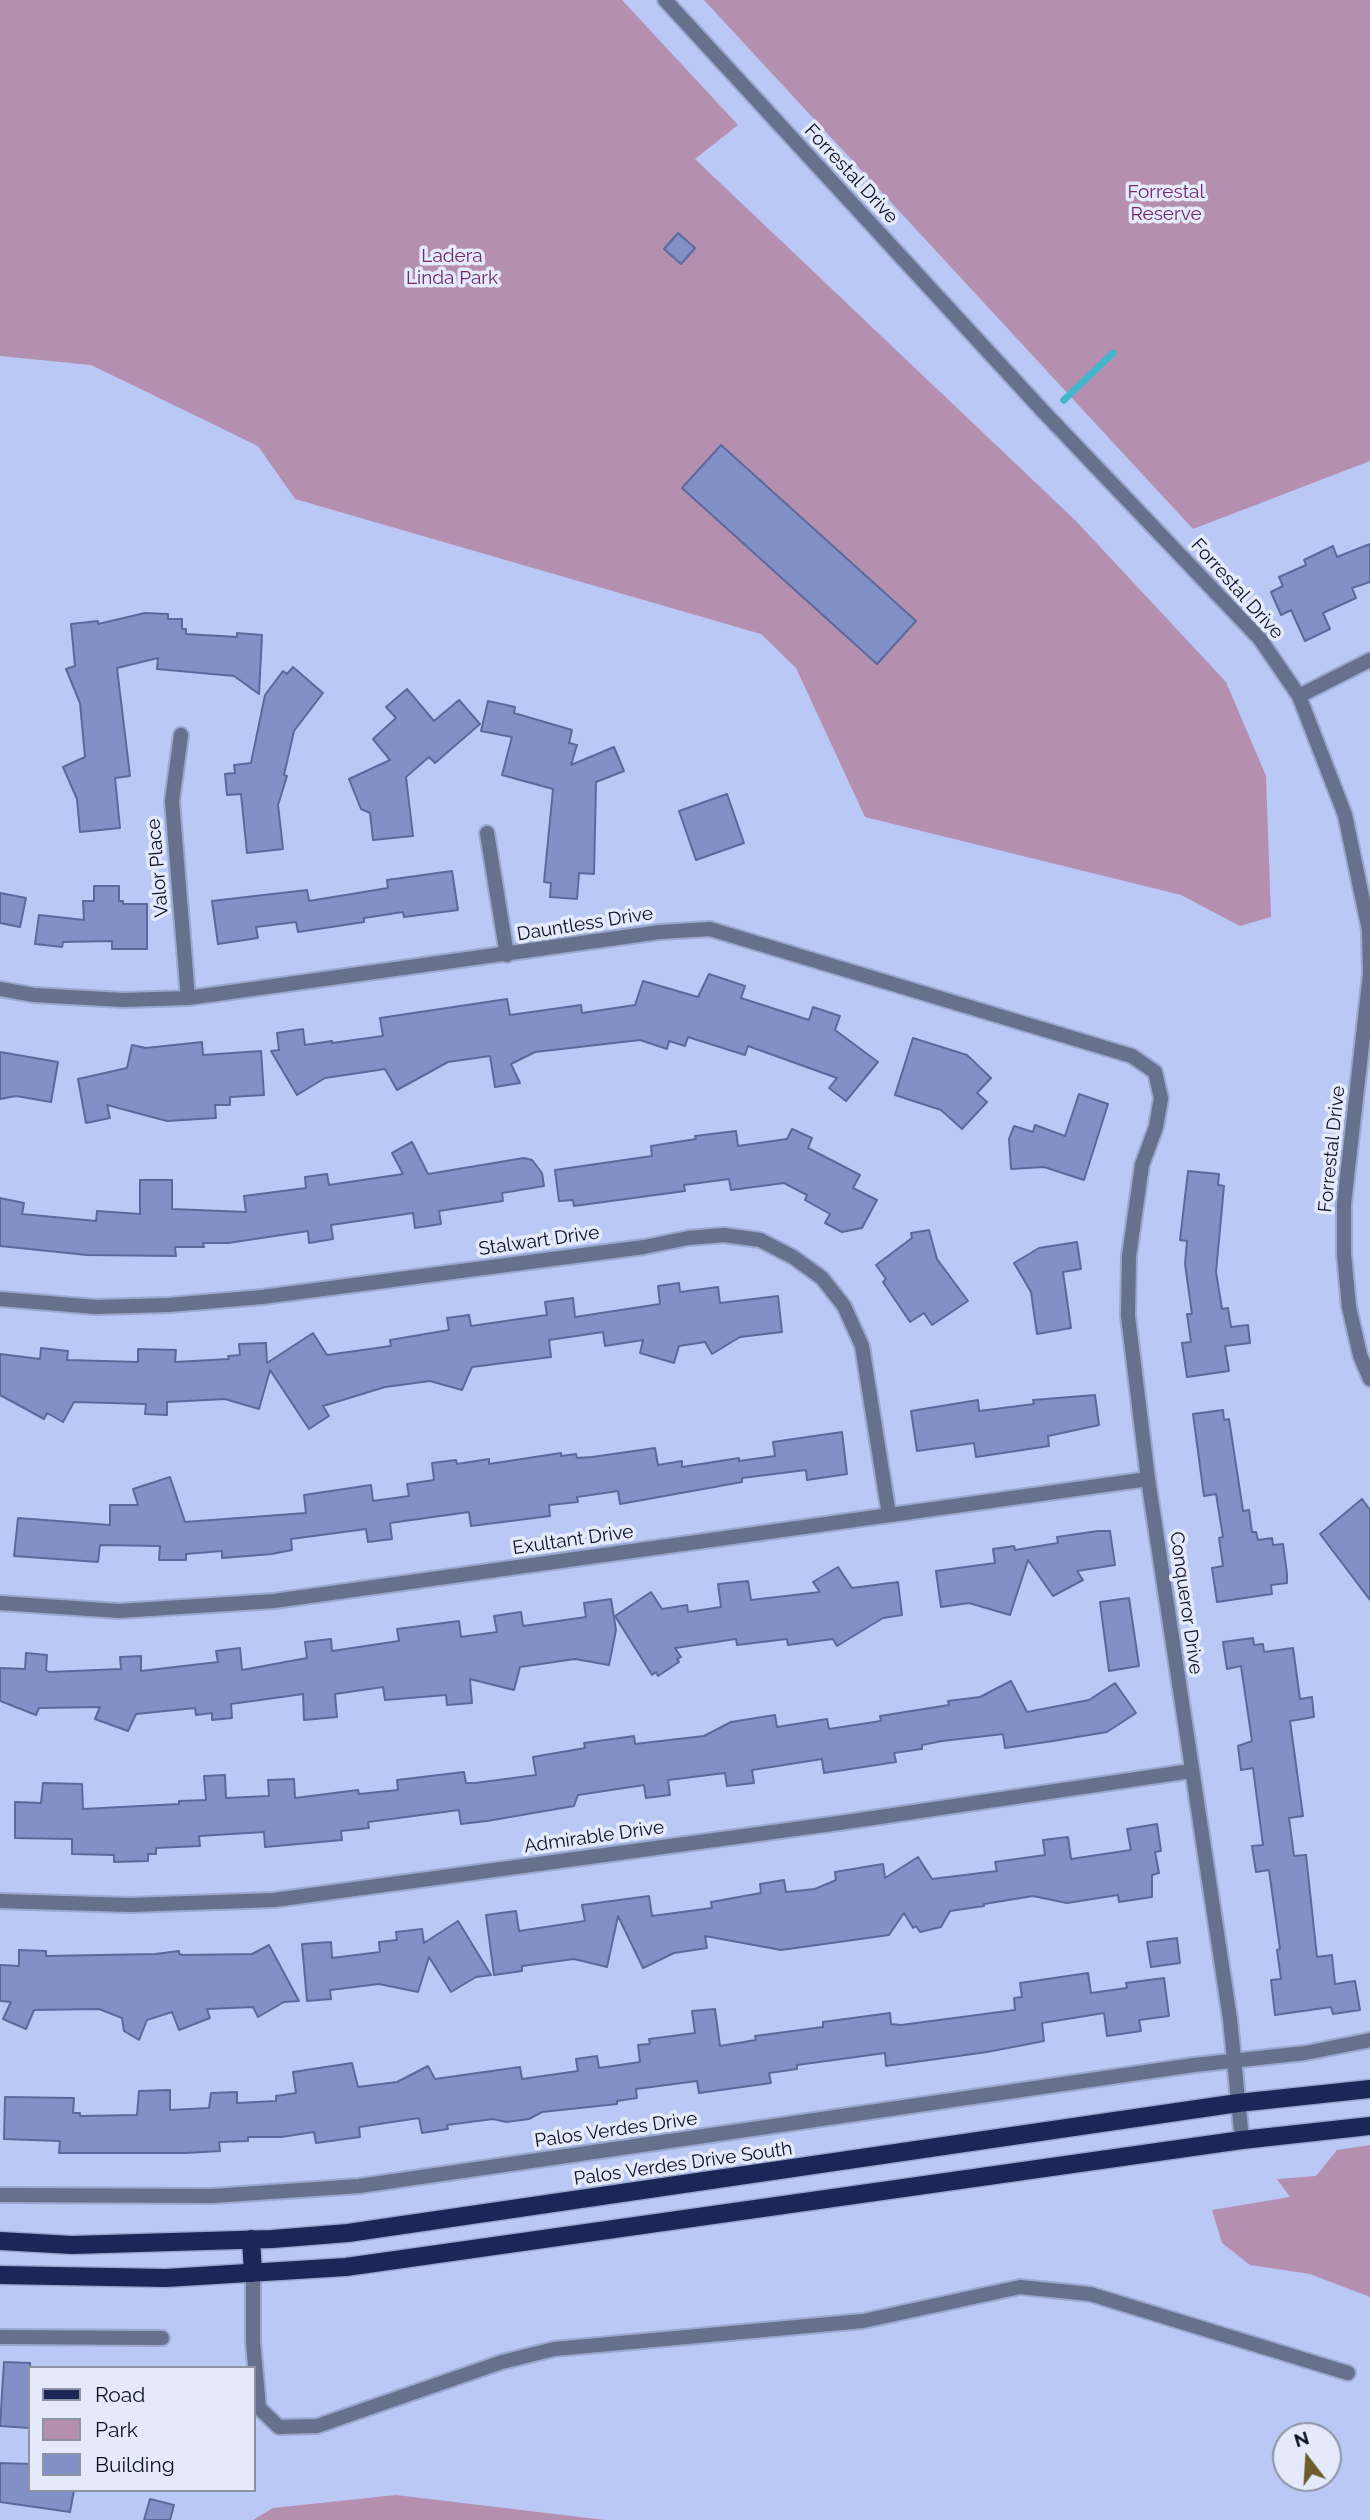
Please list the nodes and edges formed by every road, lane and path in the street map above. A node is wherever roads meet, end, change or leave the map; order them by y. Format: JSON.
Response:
{"nodes":[{"id":1,"x":665,"y":0,"type":"edge"},
{"id":2,"x":1370,"y":660,"type":"edge"},
{"id":3,"x":1299,"y":696,"type":"junction"},
{"id":4,"x":181,"y":734,"type":"dead end"},
{"id":5,"x":487,"y":833,"type":"dead end"},
{"id":6,"x":507,"y":956,"type":"junction"},
{"id":7,"x":0,"y":989,"type":"edge"},
{"id":8,"x":188,"y":998,"type":"junction"},
{"id":9,"x":1155,"y":1072,"type":"joint"},
{"id":10,"x":0,"y":1298,"type":"edge"},
{"id":11,"x":1370,"y":1379,"type":"edge"},
{"id":12,"x":1148,"y":1479,"type":"junction"},
{"id":13,"x":889,"y":1515,"type":"junction"},
{"id":14,"x":0,"y":1603,"type":"edge"},
{"id":15,"x":1191,"y":1771,"type":"junction"},
{"id":16,"x":0,"y":1901,"type":"edge"},
{"id":17,"x":1370,"y":2040,"type":"edge"},
{"id":18,"x":1234,"y":2060,"type":"junction"},
{"id":19,"x":1370,"y":2089,"type":"edge"},
{"id":20,"x":1238,"y":2102,"type":"junction"},
{"id":21,"x":1370,"y":2126,"type":"edge"},
{"id":22,"x":1242,"y":2140,"type":"junction"},
{"id":23,"x":0,"y":2195,"type":"edge"},
{"id":24,"x":251,"y":2239,"type":"junction"},
{"id":25,"x":0,"y":2241,"type":"edge"},
{"id":26,"x":253,"y":2273,"type":"junction"},
{"id":27,"x":0,"y":2275,"type":"edge"},
{"id":28,"x":0,"y":2337,"type":"edge"},
{"id":29,"x":162,"y":2338,"type":"dead end"},
{"id":30,"x":255,"y":2366,"type":"edge"},
{"id":31,"x":1348,"y":2373,"type":"dead end"},
{"id":32,"x":256,"y":2381,"type":"edge"}],
"edges":[{"from":1,"to":3,"type":"street","name":"Forrestal Drive"},
{"from":2,"to":3,"type":"street"},
{"from":3,"to":11,"type":"street","name":"Forrestal Drive"},
{"from":4,"to":8,"type":"street","name":"Valor Place"},
{"from":5,"to":6,"type":"street"},
{"from":6,"to":8,"type":"street","name":"Dauntless Drive"},
{"from":6,"to":9,"type":"street","name":"Dauntless Drive"},
{"from":7,"to":8,"type":"street","name":"Dauntless Drive"},
{"from":9,"to":12,"type":"street","name":"Conqueror Drive"},
{"from":10,"to":13,"type":"street","name":"Stalwart Drive"},
{"from":12,"to":13,"type":"street","name":"Exultant Drive"},
{"from":12,"to":15,"type":"street","name":"Conqueror Drive"},
{"from":13,"to":14,"type":"street","name":"Exultant Drive"},
{"from":15,"to":16,"type":"street","name":"Admirable Drive"},
{"from":15,"to":18,"type":"street","name":"Conqueror Drive"},
{"from":17,"to":18,"type":"street","name":"Palos Verdes Drive"},
{"from":18,"to":20,"type":"street","name":"Conqueror Drive"},
{"from":18,"to":23,"type":"street","name":"Palos Verdes Drive"},
{"from":19,"to":20,"type":"main road","name":"Palos Verdes Drive South"},
{"from":20,"to":22,"type":"street","name":"Conqueror Drive"},
{"from":20,"to":24,"type":"main road","name":"Palos Verdes Drive South"},
{"from":21,"to":22,"type":"main road"},
{"from":22,"to":26,"type":"main road"},
{"from":24,"to":25,"type":"main road","name":"Palos Verdes Drive South"},
{"from":24,"to":26,"type":"main road"},
{"from":26,"to":27,"type":"main road"},
{"from":26,"to":30,"type":"street"},
{"from":28,"to":29,"type":"street"},
{"from":31,"to":32,"type":"street"}]}
